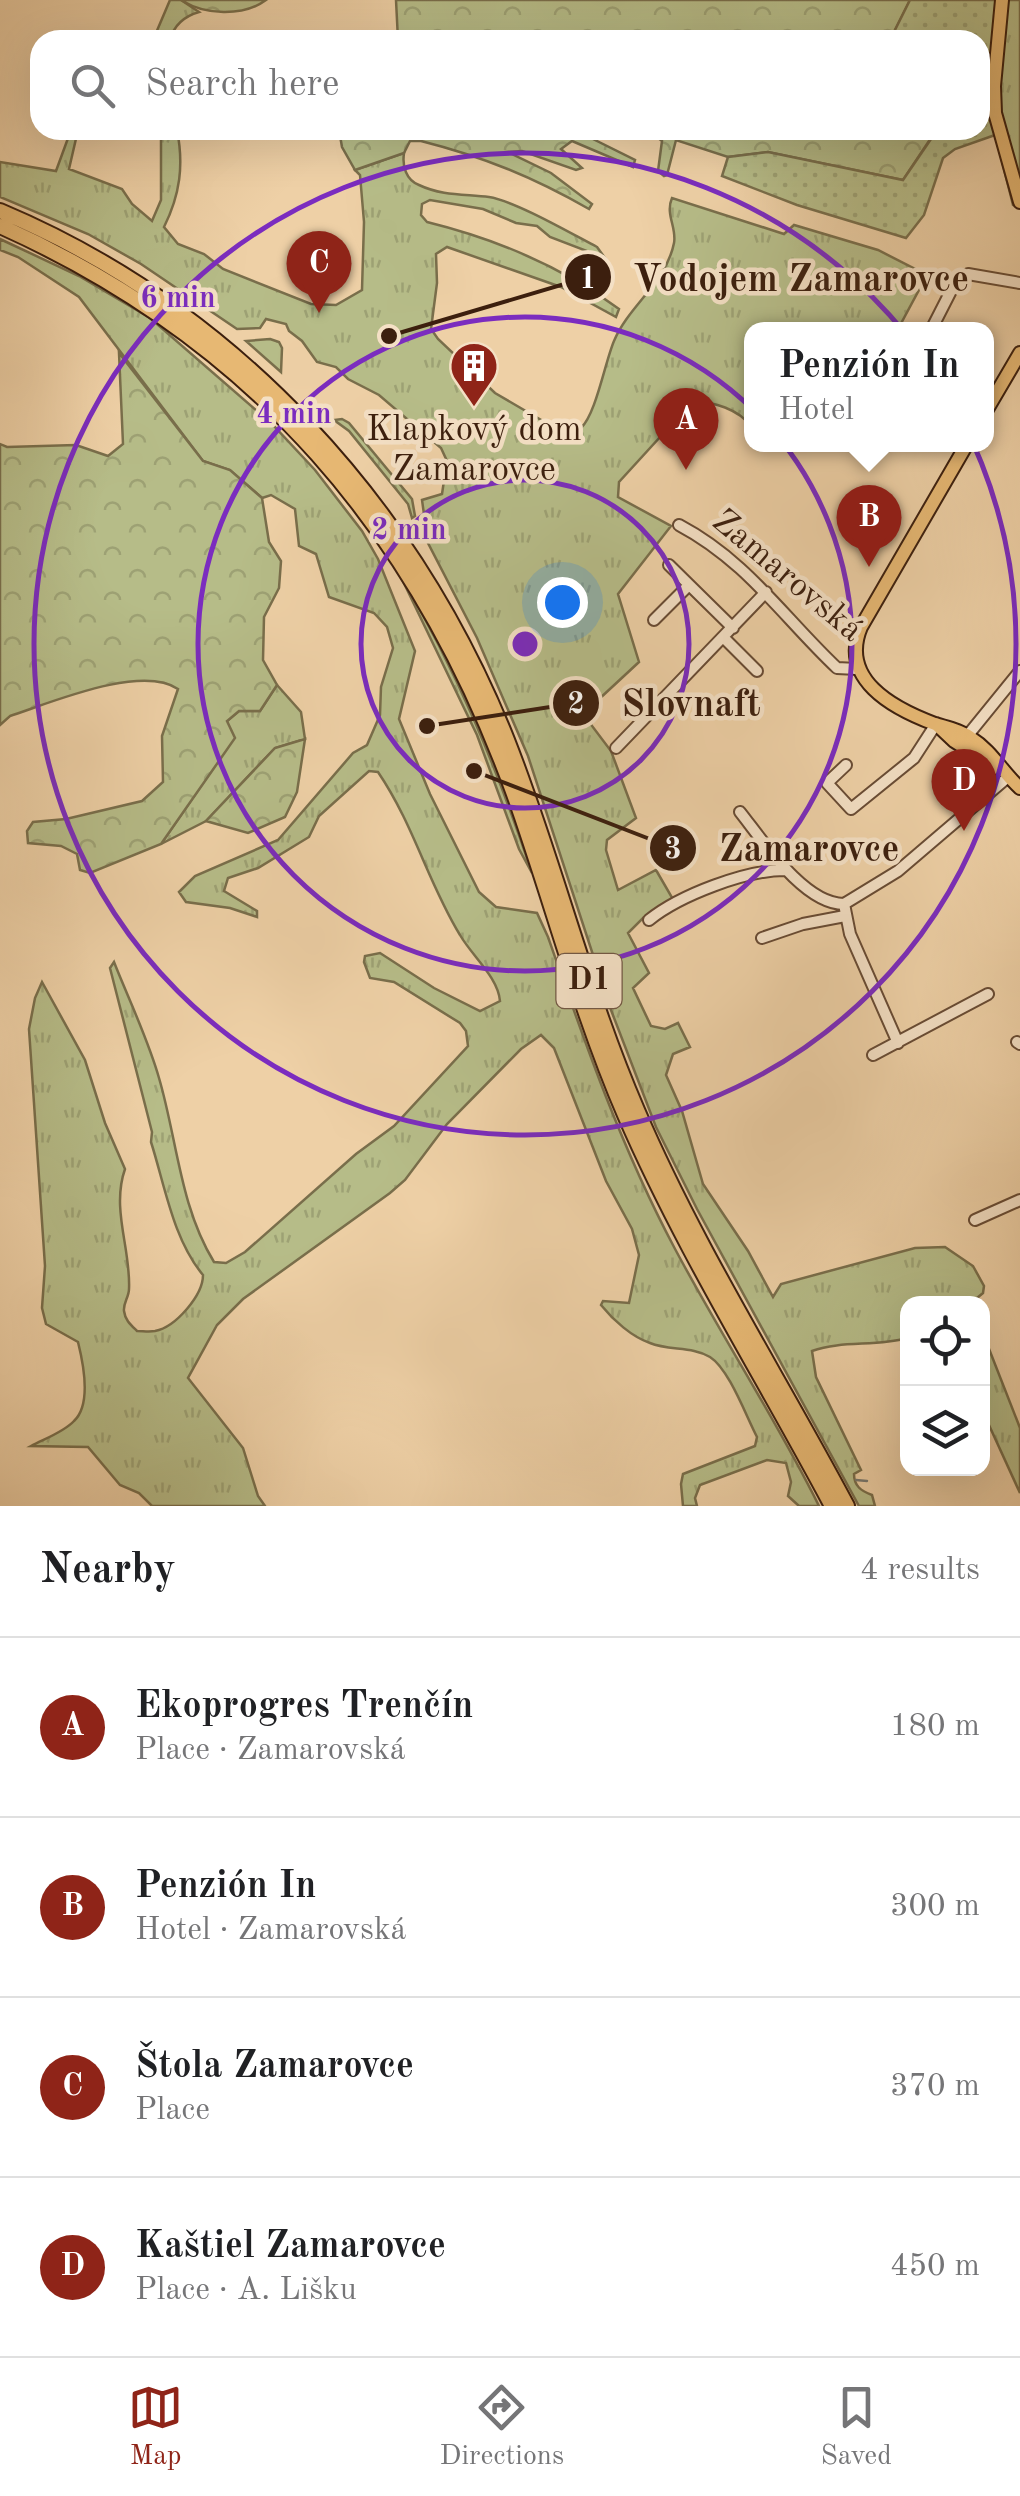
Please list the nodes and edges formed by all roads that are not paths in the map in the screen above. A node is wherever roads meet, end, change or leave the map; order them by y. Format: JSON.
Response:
{"nodes":[{"id":1,"x":1002,"y":0,"type":"edge"},
{"id":2,"x":1020,"y":202,"type":"edge"},
{"id":3,"x":0,"y":212,"type":"edge"},
{"id":4,"x":0,"y":226,"type":"edge"},
{"id":5,"x":1020,"y":284,"type":"edge"},
{"id":6,"x":935,"y":322,"type":"edge"},
{"id":7,"x":1020,"y":353,"type":"edge"},
{"id":8,"x":994,"y":397,"type":"edge"},
{"id":9,"x":962,"y":452,"type":"edge"},
{"id":10,"x":679,"y":526,"type":"dead end"},
{"id":11,"x":669,"y":566,"type":"dead end"},
{"id":12,"x":689,"y":585,"type":"junction"},
{"id":13,"x":766,"y":592,"type":"junction"},
{"id":14,"x":654,"y":620,"type":"dead end"},
{"id":15,"x":733,"y":628,"type":"junction"},
{"id":16,"x":723,"y":637,"type":"junction"},
{"id":17,"x":857,"y":668,"type":"junction"},
{"id":18,"x":756,"y":671,"type":"dead end"},
{"id":19,"x":1020,"y":671,"type":"edge"},
{"id":20,"x":936,"y":724,"type":"junction"},
{"id":21,"x":968,"y":735,"type":"junction"},
{"id":22,"x":616,"y":748,"type":"dead end"},
{"id":23,"x":846,"y":765,"type":"dead end"},
{"id":24,"x":1006,"y":774,"type":"junction"},
{"id":25,"x":1020,"y":788,"type":"edge"},
{"id":26,"x":740,"y":812,"type":"dead end"},
{"id":27,"x":786,"y":870,"type":"junction"},
{"id":28,"x":844,"y":910,"type":"junction"},
{"id":29,"x":649,"y":920,"type":"dead end"},
{"id":30,"x":762,"y":938,"type":"dead end"},
{"id":31,"x":988,"y":994,"type":"dead end"},
{"id":32,"x":898,"y":1044,"type":"junction"},
{"id":33,"x":873,"y":1055,"type":"dead end"},
{"id":34,"x":1020,"y":1200,"type":"edge"},
{"id":35,"x":975,"y":1220,"type":"dead end"},
{"id":36,"x":832,"y":1506,"type":"edge"},
{"id":37,"x":847,"y":1506,"type":"edge"}],
"edges":[{"from":1,"to":2,"type":"main road"},
{"from":3,"to":37,"type":"highway","number":"D1"},
{"from":4,"to":36,"type":"highway","number":"D1"},
{"from":5,"to":6,"type":"street"},
{"from":7,"to":8,"type":"main road"},
{"from":9,"to":17,"type":"main road","name":"Zamarovská"},
{"from":10,"to":13,"type":"street","name":"Zamarovská"},
{"from":11,"to":12,"type":"street"},
{"from":12,"to":14,"type":"street"},
{"from":12,"to":15,"type":"street"},
{"from":13,"to":15,"type":"street"},
{"from":13,"to":17,"type":"street","name":"Zamarovská"},
{"from":15,"to":16,"type":"street"},
{"from":16,"to":18,"type":"street"},
{"from":16,"to":22,"type":"street"},
{"from":17,"to":20,"type":"main road","name":"Zamarovská"},
{"from":19,"to":21,"type":"street"},
{"from":20,"to":21,"type":"main road","name":"Zamarovská"},
{"from":20,"to":23,"type":"street"},
{"from":20,"to":24,"type":"main road","name":"Zamarovská"},
{"from":21,"to":24,"type":"main road","name":"Zamarovská"},
{"from":24,"to":25,"type":"main road","name":"Zamarovská"},
{"from":24,"to":28,"type":"street"},
{"from":26,"to":27,"type":"street"},
{"from":27,"to":28,"type":"street"},
{"from":27,"to":29,"type":"street"},
{"from":28,"to":30,"type":"street"},
{"from":28,"to":32,"type":"street"},
{"from":31,"to":32,"type":"street"},
{"from":32,"to":33,"type":"street"},
{"from":34,"to":35,"type":"street"}]}
